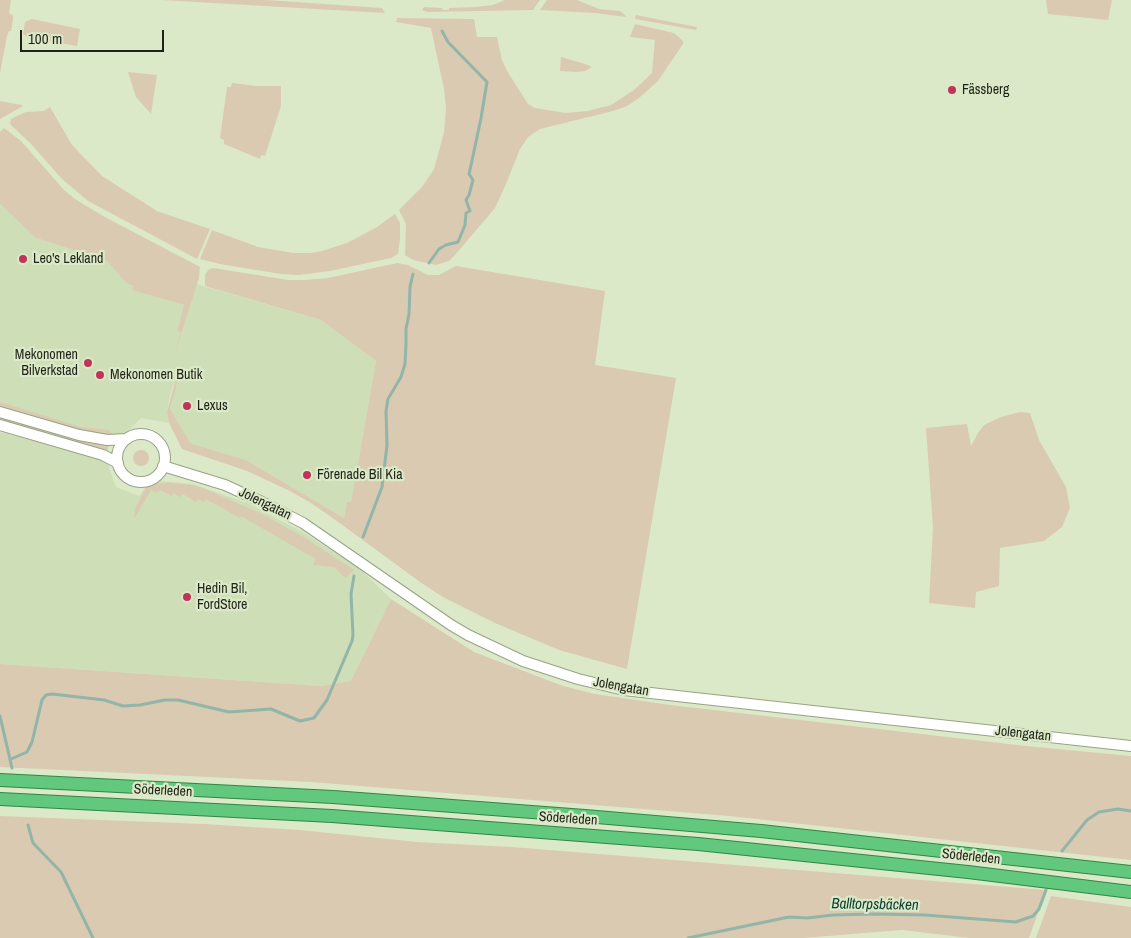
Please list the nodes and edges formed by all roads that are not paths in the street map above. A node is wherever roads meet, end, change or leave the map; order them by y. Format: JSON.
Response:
{"nodes":[{"id":1,"x":0,"y":412,"type":"edge"},
{"id":2,"x":0,"y":425,"type":"edge"},
{"id":3,"x":128,"y":439,"type":"junction"},
{"id":4,"x":118,"y":463,"type":"junction"},
{"id":5,"x":163,"y":466,"type":"junction"},
{"id":6,"x":1131,"y":746,"type":"edge"},
{"id":7,"x":0,"y":780,"type":"edge"},
{"id":8,"x":0,"y":799,"type":"edge"},
{"id":9,"x":1131,"y":872,"type":"edge"},
{"id":10,"x":1131,"y":892,"type":"edge"}],
"edges":[{"from":1,"to":3,"type":"street"},
{"from":2,"to":4,"type":"street"},
{"from":3,"to":4,"type":"street"},
{"from":3,"to":5,"type":"street"},
{"from":4,"to":5,"type":"street"},
{"from":5,"to":6,"type":"street","name":"Jolengatan"},
{"from":7,"to":9,"type":"highway","name":"Söderleden"},
{"from":8,"to":10,"type":"highway","name":"Söderleden"}]}
